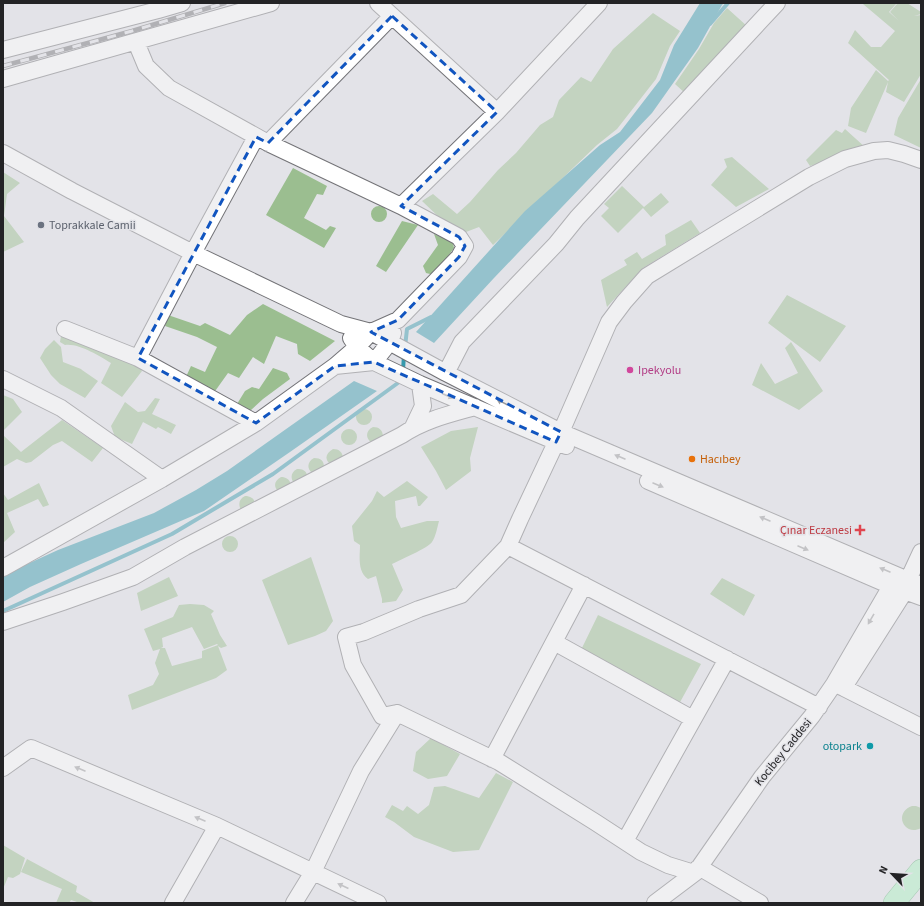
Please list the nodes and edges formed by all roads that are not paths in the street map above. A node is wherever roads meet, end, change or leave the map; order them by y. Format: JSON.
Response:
{"nodes":[{"id":1,"x":173,"y":3,"type":"edge"},
{"id":2,"x":182,"y":3,"type":"edge"},
{"id":3,"x":271,"y":3,"type":"edge"},
{"id":4,"x":378,"y":3,"type":"edge"},
{"id":5,"x":599,"y":3,"type":"edge"},
{"id":6,"x":777,"y":3,"type":"edge"},
{"id":7,"x":158,"y":10,"type":"junction"},
{"id":8,"x":392,"y":16,"type":"junction"},
{"id":9,"x":136,"y":42,"type":"junction"},
{"id":10,"x":3,"y":50,"type":"edge"},
{"id":11,"x":3,"y":79,"type":"edge"},
{"id":12,"x":496,"y":112,"type":"junction"},
{"id":13,"x":262,"y":140,"type":"junction"},
{"id":14,"x":3,"y":152,"type":"edge"},
{"id":15,"x":921,"y":160,"type":"edge"},
{"id":16,"x":401,"y":206,"type":"junction"},
{"id":17,"x":193,"y":253,"type":"junction"},
{"id":18,"x":398,"y":320,"type":"junction"},
{"id":19,"x":341,"y":324,"type":"junction"},
{"id":20,"x":64,"y":329,"type":"dead end"},
{"id":21,"x":371,"y":332,"type":"junction"},
{"id":22,"x":390,"y":342,"type":"junction"},
{"id":23,"x":357,"y":347,"type":"junction"},
{"id":24,"x":138,"y":358,"type":"junction"},
{"id":25,"x":374,"y":362,"type":"junction"},
{"id":26,"x":335,"y":366,"type":"junction"},
{"id":27,"x":446,"y":373,"type":"junction"},
{"id":28,"x":3,"y":379,"type":"edge"},
{"id":29,"x":420,"y":384,"type":"junction"},
{"id":30,"x":475,"y":407,"type":"junction"},
{"id":31,"x":256,"y":423,"type":"junction"},
{"id":32,"x":413,"y":427,"type":"junction"},
{"id":33,"x":559,"y":437,"type":"junction"},
{"id":34,"x":162,"y":479,"type":"junction"},
{"id":35,"x":508,"y":546,"type":"junction"},
{"id":36,"x":921,"y":552,"type":"edge"},
{"id":37,"x":3,"y":568,"type":"edge"},
{"id":38,"x":584,"y":585,"type":"junction"},
{"id":39,"x":906,"y":585,"type":"edge"},
{"id":40,"x":921,"y":597,"type":"edge"},
{"id":41,"x":3,"y":622,"type":"edge"},
{"id":42,"x":554,"y":642,"type":"junction"},
{"id":43,"x":727,"y":659,"type":"junction"},
{"id":44,"x":839,"y":686,"type":"junction"},
{"id":45,"x":819,"y":706,"type":"junction"},
{"id":46,"x":397,"y":713,"type":"junction"},
{"id":47,"x":693,"y":719,"type":"junction"},
{"id":48,"x":921,"y":727,"type":"edge"},
{"id":49,"x":492,"y":758,"type":"junction"},
{"id":50,"x":3,"y":768,"type":"edge"},
{"id":51,"x":217,"y":826,"type":"junction"},
{"id":52,"x":624,"y":841,"type":"junction"},
{"id":53,"x":921,"y":870,"type":"edge"},
{"id":54,"x":698,"y":871,"type":"junction"},
{"id":55,"x":313,"y":872,"type":"junction"},
{"id":56,"x":173,"y":903,"type":"edge"},
{"id":57,"x":294,"y":903,"type":"edge"},
{"id":58,"x":378,"y":903,"type":"edge"},
{"id":59,"x":655,"y":903,"type":"edge"},
{"id":60,"x":665,"y":903,"type":"edge"},
{"id":61,"x":750,"y":903,"type":"edge"},
{"id":62,"x":760,"y":903,"type":"edge"},
{"id":63,"x":894,"y":903,"type":"edge"}],
"edges":[{"from":1,"to":7,"type":"street"},
{"from":2,"to":7,"type":"street"},
{"from":3,"to":9,"type":"street"},
{"from":4,"to":8,"type":"street"},
{"from":5,"to":12,"type":"street"},
{"from":6,"to":27,"type":"street"},
{"from":7,"to":10,"type":"street"},
{"from":8,"to":12,"type":"street"},
{"from":8,"to":13,"type":"street"},
{"from":9,"to":11,"type":"street"},
{"from":9,"to":13,"type":"street"},
{"from":12,"to":16,"type":"street"},
{"from":13,"to":16,"type":"street"},
{"from":13,"to":17,"type":"street"},
{"from":14,"to":17,"type":"street"},
{"from":15,"to":33,"type":"street"},
{"from":16,"to":18,"type":"street"},
{"from":17,"to":19,"type":"street"},
{"from":17,"to":24,"type":"street"},
{"from":18,"to":21,"type":"street"},
{"from":18,"to":22,"type":"street"},
{"from":19,"to":21,"type":"street"},
{"from":19,"to":23,"type":"street"},
{"from":20,"to":24,"type":"street"},
{"from":21,"to":22,"type":"street"},
{"from":21,"to":23,"type":"street"},
{"from":22,"to":25,"type":"street"},
{"from":22,"to":27,"type":"street"},
{"from":23,"to":25,"type":"street"},
{"from":23,"to":26,"type":"street"},
{"from":24,"to":31,"type":"street"},
{"from":25,"to":26,"type":"street"},
{"from":25,"to":29,"type":"street"},
{"from":26,"to":31,"type":"street"},
{"from":33,"to":27,"type":"street","one_way":true},
{"from":28,"to":34,"type":"street"},
{"from":29,"to":30,"type":"street","one_way":true},
{"from":29,"to":32,"type":"street"},
{"from":30,"to":32,"type":"street"},
{"from":30,"to":33,"type":"street"},
{"from":31,"to":34,"type":"street"},
{"from":32,"to":41,"type":"street"},
{"from":33,"to":35,"type":"street"},
{"from":33,"to":39,"type":"street"},
{"from":34,"to":37,"type":"street"},
{"from":35,"to":38,"type":"street"},
{"from":35,"to":46,"type":"street"},
{"from":36,"to":39,"type":"street","name":"Kocibey Caddesi"},
{"from":38,"to":42,"type":"street"},
{"from":38,"to":43,"type":"street"},
{"from":39,"to":40,"type":"street"},
{"from":39,"to":44,"type":"street","name":"Kocibey Caddesi"},
{"from":42,"to":47,"type":"street"},
{"from":42,"to":49,"type":"street"},
{"from":43,"to":45,"type":"street"},
{"from":43,"to":47,"type":"street"},
{"from":44,"to":45,"type":"street","name":"Kocibey Caddesi"},
{"from":44,"to":48,"type":"street"},
{"from":44,"to":54,"type":"street","name":"Kocibey Caddesi"},
{"from":45,"to":54,"type":"street","name":"Kocibey Caddesi"},
{"from":46,"to":49,"type":"street"},
{"from":46,"to":55,"type":"street"},
{"from":47,"to":52,"type":"street"},
{"from":49,"to":52,"type":"street"},
{"from":51,"to":50,"type":"street","one_way":true},
{"from":51,"to":55,"type":"street"},
{"from":51,"to":56,"type":"street"},
{"from":52,"to":54,"type":"street"},
{"from":53,"to":63,"type":"main road"},
{"from":54,"to":59,"type":"street","name":"Kocibey Caddesi"},
{"from":54,"to":60,"type":"street","name":"Kocibey Caddesi"},
{"from":54,"to":61,"type":"street"},
{"from":54,"to":62,"type":"street"},
{"from":55,"to":57,"type":"street"},
{"from":58,"to":55,"type":"street","one_way":true}]}
